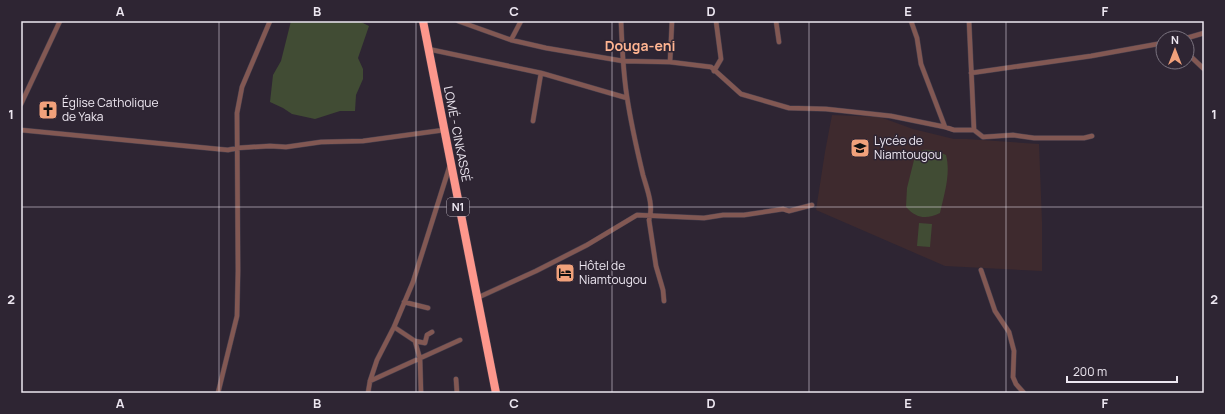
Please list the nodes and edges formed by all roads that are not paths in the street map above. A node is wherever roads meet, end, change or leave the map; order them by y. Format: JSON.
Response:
{"nodes":[{"id":1,"x":60,"y":21,"type":"edge"},
{"id":2,"x":270,"y":21,"type":"edge"},
{"id":3,"x":422,"y":21,"type":"edge"},
{"id":4,"x":458,"y":21,"type":"edge"},
{"id":5,"x":520,"y":21,"type":"edge"},
{"id":6,"x":621,"y":21,"type":"edge"},
{"id":7,"x":672,"y":21,"type":"edge"},
{"id":8,"x":716,"y":21,"type":"edge"},
{"id":9,"x":776,"y":21,"type":"edge"},
{"id":10,"x":911,"y":21,"type":"edge"},
{"id":11,"x":969,"y":21,"type":"edge"},
{"id":12,"x":472,"y":24,"type":"edge"},
{"id":13,"x":511,"y":40,"type":"junction"},
{"id":14,"x":779,"y":42,"type":"dead end"},
{"id":15,"x":1155,"y":44,"type":"edge"},
{"id":16,"x":428,"y":50,"type":"junction"},
{"id":17,"x":1195,"y":60,"type":"edge"},
{"id":18,"x":623,"y":61,"type":"junction"},
{"id":19,"x":670,"y":62,"type":"junction"},
{"id":20,"x":1204,"y":69,"type":"edge"},
{"id":21,"x":714,"y":71,"type":"junction"},
{"id":22,"x":971,"y":73,"type":"junction"},
{"id":23,"x":541,"y":74,"type":"junction"},
{"id":24,"x":627,"y":98,"type":"junction"},
{"id":25,"x":21,"y":104,"type":"edge"},
{"id":26,"x":533,"y":121,"type":"dead end"},
{"id":27,"x":945,"y":127,"type":"junction"},
{"id":28,"x":21,"y":130,"type":"edge"},
{"id":29,"x":444,"y":130,"type":"junction"},
{"id":30,"x":974,"y":130,"type":"junction"},
{"id":31,"x":1092,"y":136,"type":"dead end"},
{"id":32,"x":237,"y":148,"type":"junction"},
{"id":33,"x":450,"y":164,"type":"junction"},
{"id":34,"x":812,"y":205,"type":"dead end"},
{"id":35,"x":650,"y":215,"type":"junction"},
{"id":36,"x":981,"y":270,"type":"dead end"},
{"id":37,"x":477,"y":298,"type":"junction"},
{"id":38,"x":664,"y":301,"type":"dead end"},
{"id":39,"x":404,"y":302,"type":"junction"},
{"id":40,"x":428,"y":308,"type":"dead end"},
{"id":41,"x":394,"y":327,"type":"junction"},
{"id":42,"x":432,"y":332,"type":"dead end"},
{"id":43,"x":460,"y":340,"type":"dead end"},
{"id":44,"x":415,"y":341,"type":"junction"},
{"id":45,"x":420,"y":359,"type":"junction"},
{"id":46,"x":456,"y":379,"type":"dead end"},
{"id":47,"x":370,"y":381,"type":"junction"},
{"id":48,"x":218,"y":393,"type":"edge"},
{"id":49,"x":369,"y":393,"type":"edge"},
{"id":50,"x":421,"y":393,"type":"edge"},
{"id":51,"x":456,"y":393,"type":"edge"},
{"id":52,"x":496,"y":393,"type":"edge"},
{"id":53,"x":1024,"y":393,"type":"edge"}],
"edges":[{"from":1,"to":25,"type":"street"},
{"from":2,"to":32,"type":"street"},
{"from":3,"to":16,"type":"highway","name":"LOMÉ - CINKASSÉ","number":"N1"},
{"from":4,"to":12,"type":"street"},
{"from":5,"to":13,"type":"street"},
{"from":6,"to":18,"type":"street"},
{"from":7,"to":19,"type":"street"},
{"from":8,"to":21,"type":"street"},
{"from":9,"to":14,"type":"street"},
{"from":10,"to":27,"type":"street"},
{"from":11,"to":22,"type":"street"},
{"from":12,"to":13,"type":"street"},
{"from":13,"to":18,"type":"street"},
{"from":15,"to":22,"type":"street"},
{"from":16,"to":23,"type":"street"},
{"from":16,"to":29,"type":"highway","name":"LOMÉ - CINKASSÉ","number":"N1"},
{"from":17,"to":20,"type":"street"},
{"from":18,"to":19,"type":"street"},
{"from":18,"to":24,"type":"street"},
{"from":19,"to":21,"type":"street"},
{"from":21,"to":27,"type":"street"},
{"from":22,"to":30,"type":"street"},
{"from":23,"to":24,"type":"street"},
{"from":23,"to":26,"type":"street"},
{"from":24,"to":35,"type":"street"},
{"from":27,"to":30,"type":"street"},
{"from":28,"to":32,"type":"street"},
{"from":29,"to":32,"type":"street"},
{"from":29,"to":33,"type":"highway","name":"LOMÉ - CINKASSÉ","number":"N1"},
{"from":30,"to":31,"type":"street"},
{"from":32,"to":48,"type":"street"},
{"from":33,"to":37,"type":"highway","name":"LOMÉ - CINKASSÉ","number":"N1"},
{"from":33,"to":39,"type":"street"},
{"from":34,"to":35,"type":"street"},
{"from":35,"to":37,"type":"street"},
{"from":35,"to":38,"type":"street"},
{"from":36,"to":53,"type":"street"},
{"from":37,"to":52,"type":"highway","name":"LOMÉ - CINKASSÉ","number":"N1"},
{"from":39,"to":40,"type":"street"},
{"from":39,"to":41,"type":"street"},
{"from":41,"to":44,"type":"street"},
{"from":41,"to":47,"type":"street"},
{"from":42,"to":44,"type":"street"},
{"from":43,"to":45,"type":"street"},
{"from":44,"to":45,"type":"street"},
{"from":45,"to":47,"type":"street"},
{"from":45,"to":50,"type":"street"},
{"from":46,"to":51,"type":"street"},
{"from":47,"to":49,"type":"street"}]}
